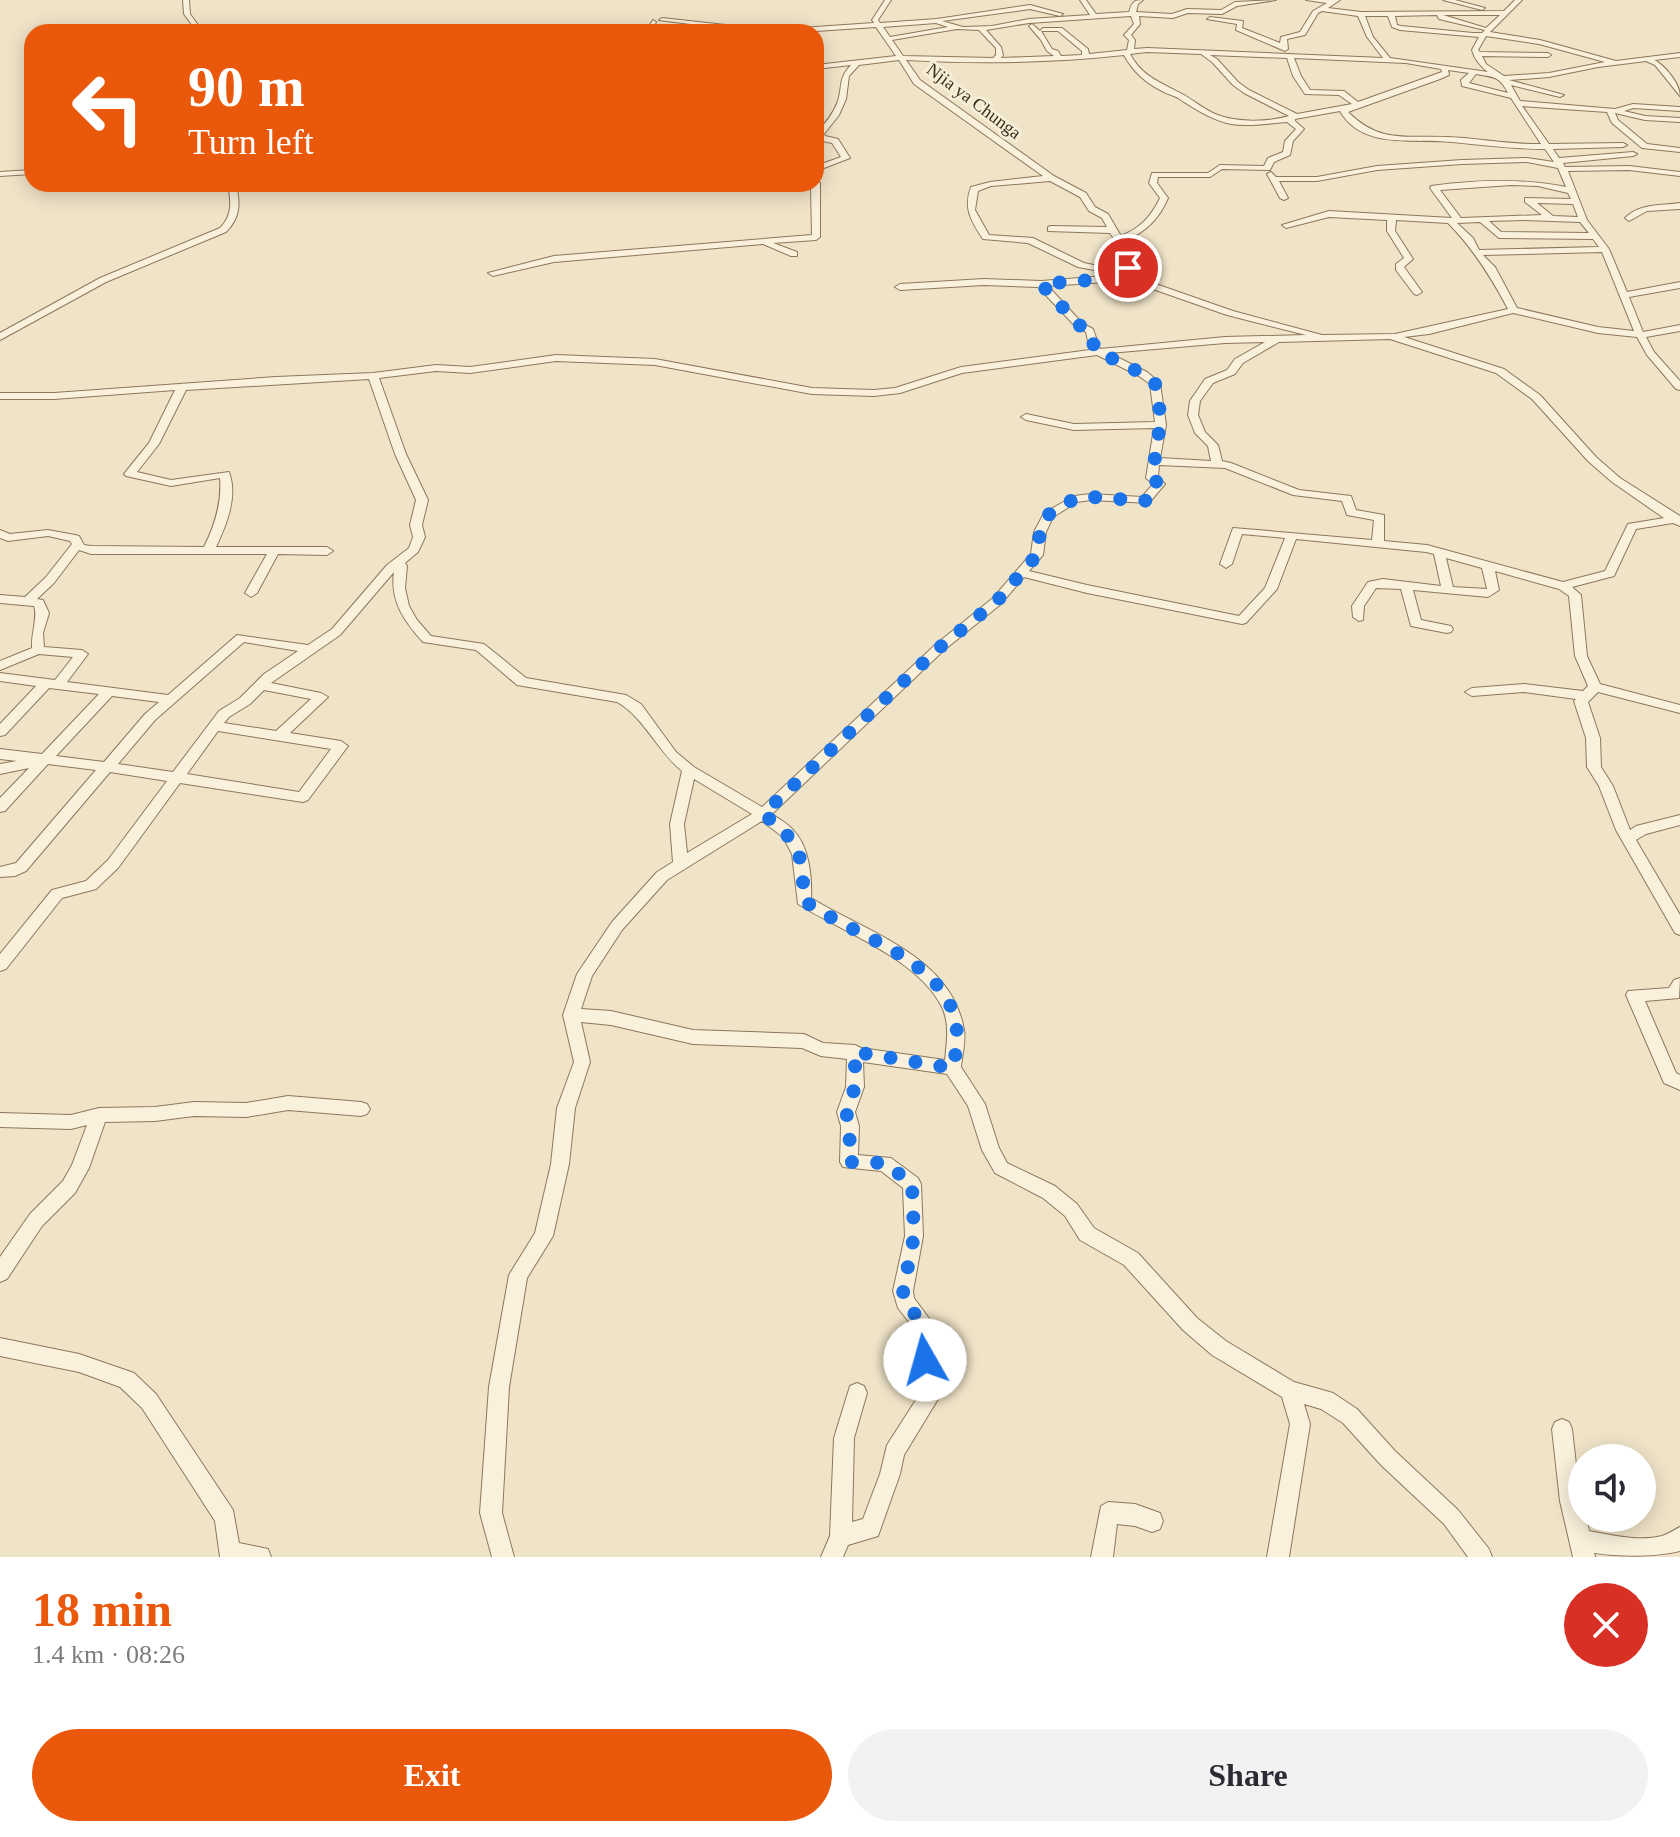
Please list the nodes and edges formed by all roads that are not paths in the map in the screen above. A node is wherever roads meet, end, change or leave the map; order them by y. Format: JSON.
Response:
{"nodes":[{"id":1,"x":186,"y":0,"type":"edge"},
{"id":2,"x":888,"y":0,"type":"edge"},
{"id":3,"x":1029,"y":0,"type":"edge"},
{"id":4,"x":1083,"y":0,"type":"edge"},
{"id":5,"x":1140,"y":0,"type":"edge"},
{"id":6,"x":1272,"y":0,"type":"edge"},
{"id":7,"x":1309,"y":0,"type":"edge"},
{"id":8,"x":1446,"y":0,"type":"edge"},
{"id":9,"x":1506,"y":0,"type":"edge"},
{"id":10,"x":1336,"y":1,"type":"edge"},
{"id":11,"x":1517,"y":1,"type":"edge"},
{"id":12,"x":1234,"y":2,"type":"edge"},
{"id":13,"x":1017,"y":9,"type":"junction"},
{"id":14,"x":1323,"y":9,"type":"junction"},
{"id":15,"x":1505,"y":12,"type":"junction"},
{"id":16,"x":982,"y":13,"type":"junction"},
{"id":17,"x":1439,"y":13,"type":"junction"},
{"id":18,"x":1072,"y":14,"type":"dead end"},
{"id":19,"x":1132,"y":14,"type":"junction"},
{"id":20,"x":1361,"y":14,"type":"junction"},
{"id":21,"x":1391,"y":14,"type":"junction"},
{"id":22,"x":1003,"y":15,"type":"junction"},
{"id":23,"x":1173,"y":16,"type":"junction"},
{"id":24,"x":1095,"y":17,"type":"junction"},
{"id":25,"x":935,"y":18,"type":"junction"},
{"id":26,"x":662,"y":20,"type":"dead end"},
{"id":27,"x":1020,"y":23,"type":"junction"},
{"id":28,"x":194,"y":24,"type":"edge"},
{"id":29,"x":698,"y":24,"type":"edge"},
{"id":30,"x":880,"y":24,"type":"junction"},
{"id":31,"x":958,"y":27,"type":"junction"},
{"id":32,"x":824,"y":28,"type":"edge"},
{"id":33,"x":980,"y":28,"type":"junction"},
{"id":34,"x":1035,"y":30,"type":"junction"},
{"id":35,"x":1487,"y":31,"type":"junction"},
{"id":36,"x":889,"y":39,"type":"junction"},
{"id":37,"x":1542,"y":43,"type":"junction"},
{"id":38,"x":1283,"y":46,"type":"junction"},
{"id":39,"x":1128,"y":51,"type":"junction"},
{"id":40,"x":1201,"y":53,"type":"junction"},
{"id":41,"x":1476,"y":54,"type":"junction"},
{"id":42,"x":1577,"y":54,"type":"junction"},
{"id":43,"x":1289,"y":55,"type":"junction"},
{"id":44,"x":1548,"y":55,"type":"junction"},
{"id":45,"x":1680,"y":55,"type":"edge"},
{"id":46,"x":1058,"y":57,"type":"junction"},
{"id":47,"x":1085,"y":57,"type":"junction"},
{"id":48,"x":901,"y":58,"type":"junction"},
{"id":49,"x":996,"y":59,"type":"junction"},
{"id":50,"x":1388,"y":60,"type":"junction"},
{"id":51,"x":1649,"y":61,"type":"junction"},
{"id":52,"x":1616,"y":63,"type":"junction"},
{"id":53,"x":856,"y":64,"type":"junction"},
{"id":54,"x":824,"y":66,"type":"edge"},
{"id":55,"x":1444,"y":68,"type":"junction"},
{"id":56,"x":1473,"y":73,"type":"junction"},
{"id":57,"x":1536,"y":76,"type":"junction"},
{"id":58,"x":1503,"y":78,"type":"junction"},
{"id":59,"x":1680,"y":94,"type":"edge"},
{"id":60,"x":1560,"y":95,"type":"junction"},
{"id":61,"x":1515,"y":100,"type":"junction"},
{"id":62,"x":1680,"y":100,"type":"edge"},
{"id":63,"x":1354,"y":106,"type":"junction"},
{"id":64,"x":1641,"y":106,"type":"junction"},
{"id":65,"x":1570,"y":107,"type":"junction"},
{"id":66,"x":1680,"y":109,"type":"edge"},
{"id":67,"x":1611,"y":110,"type":"junction"},
{"id":68,"x":1294,"y":118,"type":"junction"},
{"id":69,"x":1680,"y":120,"type":"edge"},
{"id":70,"x":824,"y":128,"type":"edge"},
{"id":71,"x":1636,"y":138,"type":"junction"},
{"id":72,"x":824,"y":139,"type":"edge"},
{"id":73,"x":1623,"y":145,"type":"junction"},
{"id":74,"x":1544,"y":146,"type":"junction"},
{"id":75,"x":1680,"y":150,"type":"edge"},
{"id":76,"x":1633,"y":154,"type":"junction"},
{"id":77,"x":1655,"y":157,"type":"junction"},
{"id":78,"x":1560,"y":165,"type":"junction"},
{"id":79,"x":824,"y":166,"type":"edge"},
{"id":80,"x":1267,"y":168,"type":"junction"},
{"id":81,"x":1651,"y":169,"type":"junction"},
{"id":82,"x":24,"y":172,"type":"edge"},
{"id":83,"x":0,"y":174,"type":"edge"},
{"id":84,"x":1680,"y":174,"type":"edge"},
{"id":85,"x":1051,"y":178,"type":"junction"},
{"id":86,"x":1274,"y":179,"type":"junction"},
{"id":87,"x":1571,"y":191,"type":"junction"},
{"id":88,"x":234,"y":192,"type":"edge"},
{"id":89,"x":813,"y":192,"type":"edge"},
{"id":90,"x":1284,"y":198,"type":"dead end"},
{"id":91,"x":1574,"y":202,"type":"junction"},
{"id":92,"x":1680,"y":206,"type":"edge"},
{"id":93,"x":1392,"y":216,"type":"junction"},
{"id":94,"x":1629,"y":218,"type":"dead end"},
{"id":95,"x":1454,"y":220,"type":"junction"},
{"id":96,"x":1483,"y":220,"type":"junction"},
{"id":97,"x":1553,"y":220,"type":"junction"},
{"id":98,"x":1583,"y":220,"type":"junction"},
{"id":99,"x":1286,"y":225,"type":"dead end"},
{"id":100,"x":1051,"y":229,"type":"dead end"},
{"id":101,"x":1113,"y":230,"type":"junction"},
{"id":102,"x":1597,"y":236,"type":"junction"},
{"id":103,"x":1119,"y":240,"type":"junction"},
{"id":104,"x":763,"y":242,"type":"junction"},
{"id":105,"x":1605,"y":249,"type":"junction"},
{"id":106,"x":1476,"y":253,"type":"junction"},
{"id":107,"x":794,"y":254,"type":"dead end"},
{"id":108,"x":1128,"y":256,"type":"junction"},
{"id":109,"x":493,"y":273,"type":"dead end"},
{"id":110,"x":1127,"y":278,"type":"junction"},
{"id":111,"x":1041,"y":284,"type":"junction"},
{"id":112,"x":1150,"y":285,"type":"junction"},
{"id":113,"x":1680,"y":285,"type":"edge"},
{"id":114,"x":900,"y":287,"type":"dead end"},
{"id":115,"x":1417,"y":292,"type":"dead end"},
{"id":116,"x":1623,"y":295,"type":"junction"},
{"id":117,"x":1513,"y":310,"type":"junction"},
{"id":118,"x":1680,"y":328,"type":"edge"},
{"id":119,"x":1424,"y":332,"type":"junction"},
{"id":120,"x":1640,"y":335,"type":"junction"},
{"id":121,"x":1391,"y":336,"type":"junction"},
{"id":122,"x":0,"y":337,"type":"edge"},
{"id":123,"x":1331,"y":339,"type":"junction"},
{"id":124,"x":1276,"y":340,"type":"junction"},
{"id":125,"x":1424,"y":347,"type":"junction"},
{"id":126,"x":1102,"y":352,"type":"junction"},
{"id":127,"x":373,"y":376,"type":"junction"},
{"id":128,"x":182,"y":387,"type":"junction"},
{"id":129,"x":1680,"y":387,"type":"edge"},
{"id":130,"x":0,"y":396,"type":"edge"},
{"id":131,"x":1026,"y":417,"type":"dead end"},
{"id":132,"x":1161,"y":425,"type":"junction"},
{"id":133,"x":1155,"y":461,"type":"junction"},
{"id":134,"x":1217,"y":464,"type":"junction"},
{"id":135,"x":1679,"y":518,"type":"edge"},
{"id":136,"x":0,"y":533,"type":"edge"},
{"id":137,"x":1292,"y":535,"type":"junction"},
{"id":138,"x":1378,"y":543,"type":"junction"},
{"id":139,"x":77,"y":545,"type":"junction"},
{"id":140,"x":209,"y":549,"type":"junction"},
{"id":141,"x":275,"y":550,"type":"junction"},
{"id":142,"x":327,"y":551,"type":"dead end"},
{"id":143,"x":1439,"y":552,"type":"junction"},
{"id":144,"x":398,"y":563,"type":"junction"},
{"id":145,"x":1226,"y":564,"type":"dead end"},
{"id":146,"x":1488,"y":566,"type":"junction"},
{"id":147,"x":1023,"y":573,"type":"junction"},
{"id":148,"x":1406,"y":586,"type":"junction"},
{"id":149,"x":1563,"y":586,"type":"junction"},
{"id":150,"x":1448,"y":590,"type":"junction"},
{"id":151,"x":251,"y":593,"type":"dead end"},
{"id":152,"x":0,"y":599,"type":"edge"},
{"id":153,"x":28,"y":601,"type":"junction"},
{"id":154,"x":1359,"y":617,"type":"dead end"},
{"id":155,"x":1447,"y":629,"type":"dead end"},
{"id":156,"x":308,"y":649,"type":"junction"},
{"id":157,"x":38,"y":650,"type":"junction"},
{"id":158,"x":0,"y":666,"type":"edge"},
{"id":159,"x":0,"y":677,"type":"edge"},
{"id":160,"x":52,"y":684,"type":"junction"},
{"id":161,"x":261,"y":685,"type":"junction"},
{"id":162,"x":109,"y":691,"type":"junction"},
{"id":163,"x":1472,"y":692,"type":"dead end"},
{"id":164,"x":1591,"y":692,"type":"junction"},
{"id":165,"x":169,"y":699,"type":"junction"},
{"id":166,"x":1680,"y":709,"type":"edge"},
{"id":167,"x":214,"y":726,"type":"junction"},
{"id":168,"x":0,"y":732,"type":"edge"},
{"id":169,"x":279,"y":736,"type":"junction"},
{"id":170,"x":0,"y":754,"type":"edge"},
{"id":171,"x":45,"y":759,"type":"junction"},
{"id":172,"x":108,"y":767,"type":"junction"},
{"id":173,"x":0,"y":769,"type":"edge"},
{"id":174,"x":689,"y":770,"type":"junction"},
{"id":175,"x":175,"y":778,"type":"junction"},
{"id":176,"x":0,"y":807,"type":"edge"},
{"id":177,"x":763,"y":814,"type":"junction"},
{"id":178,"x":1680,"y":820,"type":"edge"},
{"id":179,"x":1628,"y":839,"type":"junction"},
{"id":180,"x":681,"y":864,"type":"junction"},
{"id":181,"x":0,"y":872,"type":"edge"},
{"id":182,"x":1680,"y":929,"type":"edge"},
{"id":183,"x":0,"y":965,"type":"edge"},
{"id":184,"x":1680,"y":984,"type":"edge"},
{"id":185,"x":571,"y":1015,"type":"junction"},
{"id":186,"x":855,"y":1052,"type":"junction"},
{"id":187,"x":952,"y":1068,"type":"junction"},
{"id":188,"x":1680,"y":1083,"type":"edge"},
{"id":189,"x":361,"y":1109,"type":"dead end"},
{"id":190,"x":99,"y":1115,"type":"junction"},
{"id":191,"x":0,"y":1120,"type":"edge"},
{"id":192,"x":0,"y":1273,"type":"edge"},
{"id":193,"x":0,"y":1347,"type":"edge"},
{"id":194,"x":1290,"y":1391,"type":"junction"},
{"id":195,"x":857,"y":1393,"type":"dead end"},
{"id":196,"x":1562,"y":1429,"type":"dead end"},
{"id":197,"x":1152,"y":1521,"type":"dead end"},
{"id":198,"x":841,"y":1536,"type":"junction"},
{"id":199,"x":1680,"y":1538,"type":"edge"},
{"id":200,"x":1583,"y":1548,"type":"edge"},
{"id":201,"x":260,"y":1557,"type":"edge"},
{"id":202,"x":503,"y":1557,"type":"edge"},
{"id":203,"x":832,"y":1557,"type":"edge"},
{"id":204,"x":1102,"y":1557,"type":"edge"},
{"id":205,"x":1278,"y":1557,"type":"edge"},
{"id":206,"x":1481,"y":1557,"type":"edge"}],
"edges":[{"from":1,"to":28,"type":"street"},
{"from":2,"to":30,"type":"street"},
{"from":3,"to":13,"type":"street"},
{"from":4,"to":24,"type":"street"},
{"from":5,"to":19,"type":"street"},
{"from":6,"to":12,"type":"street"},
{"from":7,"to":10,"type":"street"},
{"from":8,"to":15,"type":"street"},
{"from":9,"to":11,"type":"street"},
{"from":10,"to":14,"type":"street"},
{"from":11,"to":15,"type":"street"},
{"from":12,"to":23,"type":"street"},
{"from":13,"to":16,"type":"street"},
{"from":13,"to":18,"type":"street"},
{"from":13,"to":22,"type":"street"},
{"from":14,"to":20,"type":"street"},
{"from":14,"to":38,"type":"street"},
{"from":15,"to":17,"type":"street"},
{"from":15,"to":35,"type":"street"},
{"from":16,"to":22,"type":"street"},
{"from":16,"to":25,"type":"street"},
{"from":17,"to":21,"type":"street"},
{"from":17,"to":35,"type":"street"},
{"from":19,"to":23,"type":"street"},
{"from":19,"to":24,"type":"street"},
{"from":19,"to":39,"type":"street"},
{"from":20,"to":21,"type":"street"},
{"from":20,"to":50,"type":"street"},
{"from":21,"to":35,"type":"street"},
{"from":22,"to":27,"type":"street"},
{"from":23,"to":38,"type":"street"},
{"from":24,"to":27,"type":"street"},
{"from":25,"to":30,"type":"street"},
{"from":25,"to":31,"type":"street"},
{"from":26,"to":29,"type":"street"},
{"from":27,"to":33,"type":"street"},
{"from":27,"to":34,"type":"street"},
{"from":30,"to":32,"type":"street"},
{"from":30,"to":36,"type":"street","name":"Njia ya Chunga"},
{"from":31,"to":33,"type":"street"},
{"from":31,"to":36,"type":"street"},
{"from":33,"to":49,"type":"street"},
{"from":34,"to":46,"type":"street"},
{"from":34,"to":47,"type":"street"},
{"from":35,"to":37,"type":"street"},
{"from":35,"to":41,"type":"street"},
{"from":36,"to":48,"type":"street","name":"Njia ya Chunga"},
{"from":37,"to":42,"type":"street"},
{"from":37,"to":44,"type":"street"},
{"from":38,"to":43,"type":"street"},
{"from":39,"to":40,"type":"street"},
{"from":39,"to":47,"type":"street"},
{"from":39,"to":68,"type":"street"},
{"from":40,"to":43,"type":"street"},
{"from":40,"to":68,"type":"street"},
{"from":41,"to":44,"type":"street"},
{"from":41,"to":58,"type":"street"},
{"from":42,"to":44,"type":"street"},
{"from":42,"to":52,"type":"street"},
{"from":43,"to":50,"type":"street"},
{"from":43,"to":63,"type":"street"},
{"from":45,"to":51,"type":"street"},
{"from":46,"to":47,"type":"street"},
{"from":46,"to":49,"type":"street"},
{"from":48,"to":49,"type":"street"},
{"from":48,"to":53,"type":"street"},
{"from":48,"to":85,"type":"street","name":"Njia ya Chunga"},
{"from":50,"to":55,"type":"street"},
{"from":51,"to":52,"type":"street"},
{"from":51,"to":59,"type":"street"},
{"from":52,"to":57,"type":"street"},
{"from":53,"to":54,"type":"street"},
{"from":53,"to":70,"type":"street"},
{"from":55,"to":56,"type":"street"},
{"from":55,"to":63,"type":"street"},
{"from":56,"to":58,"type":"street"},
{"from":56,"to":61,"type":"street"},
{"from":57,"to":58,"type":"street"},
{"from":57,"to":60,"type":"street"},
{"from":58,"to":60,"type":"street"},
{"from":58,"to":61,"type":"street"},
{"from":60,"to":65,"type":"street"},
{"from":61,"to":65,"type":"street"},
{"from":61,"to":74,"type":"street"},
{"from":62,"to":64,"type":"street"},
{"from":63,"to":68,"type":"street"},
{"from":63,"to":74,"type":"street"},
{"from":64,"to":66,"type":"street"},
{"from":64,"to":67,"type":"street"},
{"from":65,"to":67,"type":"street"},
{"from":67,"to":69,"type":"street"},
{"from":67,"to":71,"type":"street"},
{"from":68,"to":80,"type":"street"},
{"from":71,"to":73,"type":"street"},
{"from":71,"to":75,"type":"street"},
{"from":72,"to":79,"type":"street"},
{"from":73,"to":74,"type":"street"},
{"from":73,"to":76,"type":"street"},
{"from":74,"to":78,"type":"street"},
{"from":75,"to":77,"type":"street"},
{"from":76,"to":77,"type":"street"},
{"from":76,"to":78,"type":"street"},
{"from":77,"to":81,"type":"street"},
{"from":78,"to":81,"type":"street"},
{"from":78,"to":86,"type":"street"},
{"from":78,"to":87,"type":"street"},
{"from":80,"to":86,"type":"street"},
{"from":80,"to":103,"type":"street"},
{"from":81,"to":84,"type":"street"},
{"from":82,"to":83,"type":"street"},
{"from":85,"to":101,"type":"street","name":"Njia ya Chunga"},
{"from":85,"to":110,"type":"street"},
{"from":86,"to":90,"type":"street"},
{"from":87,"to":91,"type":"street"},
{"from":87,"to":95,"type":"street"},
{"from":88,"to":122,"type":"street"},
{"from":89,"to":104,"type":"street"},
{"from":91,"to":97,"type":"street"},
{"from":91,"to":98,"type":"street"},
{"from":92,"to":94,"type":"street"},
{"from":93,"to":95,"type":"street"},
{"from":93,"to":99,"type":"street"},
{"from":93,"to":115,"type":"street"},
{"from":95,"to":96,"type":"street"},
{"from":95,"to":106,"type":"street"},
{"from":96,"to":97,"type":"street"},
{"from":96,"to":102,"type":"street"},
{"from":97,"to":98,"type":"street"},
{"from":98,"to":102,"type":"street"},
{"from":100,"to":101,"type":"street"},
{"from":101,"to":103,"type":"street","name":"Njia ya Chunga"},
{"from":102,"to":105,"type":"street"},
{"from":103,"to":108,"type":"street","name":"Njia ya Chunga"},
{"from":104,"to":107,"type":"street"},
{"from":104,"to":109,"type":"street"},
{"from":105,"to":106,"type":"street"},
{"from":105,"to":116,"type":"street"},
{"from":106,"to":117,"type":"street"},
{"from":108,"to":110,"type":"street"},
{"from":108,"to":112,"type":"street","name":"Njia ya Chunga"},
{"from":110,"to":111,"type":"street"},
{"from":110,"to":112,"type":"street"},
{"from":111,"to":114,"type":"street"},
{"from":111,"to":126,"type":"street"},
{"from":112,"to":123,"type":"street"},
{"from":113,"to":116,"type":"street"},
{"from":116,"to":120,"type":"street"},
{"from":117,"to":119,"type":"street"},
{"from":117,"to":120,"type":"street"},
{"from":118,"to":120,"type":"street"},
{"from":119,"to":121,"type":"street"},
{"from":119,"to":125,"type":"street"},
{"from":120,"to":129,"type":"street"},
{"from":121,"to":123,"type":"street"},
{"from":121,"to":125,"type":"street"},
{"from":123,"to":124,"type":"street"},
{"from":124,"to":126,"type":"street"},
{"from":124,"to":134,"type":"street"},
{"from":125,"to":135,"type":"street"},
{"from":126,"to":127,"type":"street"},
{"from":126,"to":132,"type":"street"},
{"from":127,"to":128,"type":"street"},
{"from":127,"to":144,"type":"street"},
{"from":128,"to":130,"type":"street"},
{"from":128,"to":140,"type":"street"},
{"from":131,"to":132,"type":"street"},
{"from":132,"to":133,"type":"street"},
{"from":133,"to":134,"type":"street"},
{"from":133,"to":147,"type":"street"},
{"from":134,"to":138,"type":"street"},
{"from":135,"to":149,"type":"street"},
{"from":136,"to":139,"type":"street"},
{"from":137,"to":138,"type":"street"},
{"from":137,"to":145,"type":"street"},
{"from":137,"to":147,"type":"street"},
{"from":138,"to":143,"type":"street"},
{"from":139,"to":140,"type":"street"},
{"from":139,"to":153,"type":"street"},
{"from":140,"to":141,"type":"street"},
{"from":141,"to":142,"type":"street"},
{"from":141,"to":151,"type":"street"},
{"from":143,"to":146,"type":"street"},
{"from":143,"to":150,"type":"street"},
{"from":144,"to":156,"type":"street"},
{"from":144,"to":174,"type":"street"},
{"from":146,"to":149,"type":"street"},
{"from":146,"to":150,"type":"street"},
{"from":147,"to":177,"type":"street"},
{"from":148,"to":150,"type":"street"},
{"from":148,"to":154,"type":"street"},
{"from":148,"to":155,"type":"street"},
{"from":149,"to":164,"type":"street"},
{"from":152,"to":153,"type":"street"},
{"from":153,"to":157,"type":"street"},
{"from":156,"to":161,"type":"street"},
{"from":156,"to":165,"type":"street"},
{"from":157,"to":158,"type":"street"},
{"from":157,"to":160,"type":"street"},
{"from":159,"to":160,"type":"street"},
{"from":160,"to":162,"type":"street"},
{"from":160,"to":168,"type":"street"},
{"from":161,"to":167,"type":"street"},
{"from":161,"to":169,"type":"street"},
{"from":162,"to":165,"type":"street"},
{"from":162,"to":171,"type":"street"},
{"from":163,"to":164,"type":"street"},
{"from":164,"to":166,"type":"street"},
{"from":164,"to":179,"type":"street"},
{"from":165,"to":172,"type":"street"},
{"from":167,"to":169,"type":"street"},
{"from":167,"to":175,"type":"street"},
{"from":169,"to":175,"type":"street"},
{"from":170,"to":171,"type":"street"},
{"from":171,"to":172,"type":"street"},
{"from":171,"to":173,"type":"street"},
{"from":171,"to":176,"type":"street"},
{"from":172,"to":175,"type":"street"},
{"from":172,"to":181,"type":"street"},
{"from":174,"to":177,"type":"street"},
{"from":174,"to":180,"type":"street"},
{"from":175,"to":183,"type":"street"},
{"from":177,"to":180,"type":"street"},
{"from":177,"to":187,"type":"street"},
{"from":178,"to":179,"type":"street"},
{"from":179,"to":182,"type":"street"},
{"from":180,"to":185,"type":"street"},
{"from":184,"to":188,"type":"street"},
{"from":185,"to":186,"type":"street"},
{"from":185,"to":202,"type":"street"},
{"from":186,"to":187,"type":"street"},
{"from":186,"to":198,"type":"street"},
{"from":187,"to":194,"type":"street"},
{"from":189,"to":190,"type":"street"},
{"from":190,"to":191,"type":"street"},
{"from":190,"to":192,"type":"street"},
{"from":193,"to":201,"type":"street"},
{"from":194,"to":205,"type":"street"},
{"from":194,"to":206,"type":"street"},
{"from":195,"to":198,"type":"street"},
{"from":196,"to":200,"type":"street"},
{"from":197,"to":204,"type":"street"},
{"from":198,"to":203,"type":"street"},
{"from":199,"to":200,"type":"street"}]}
